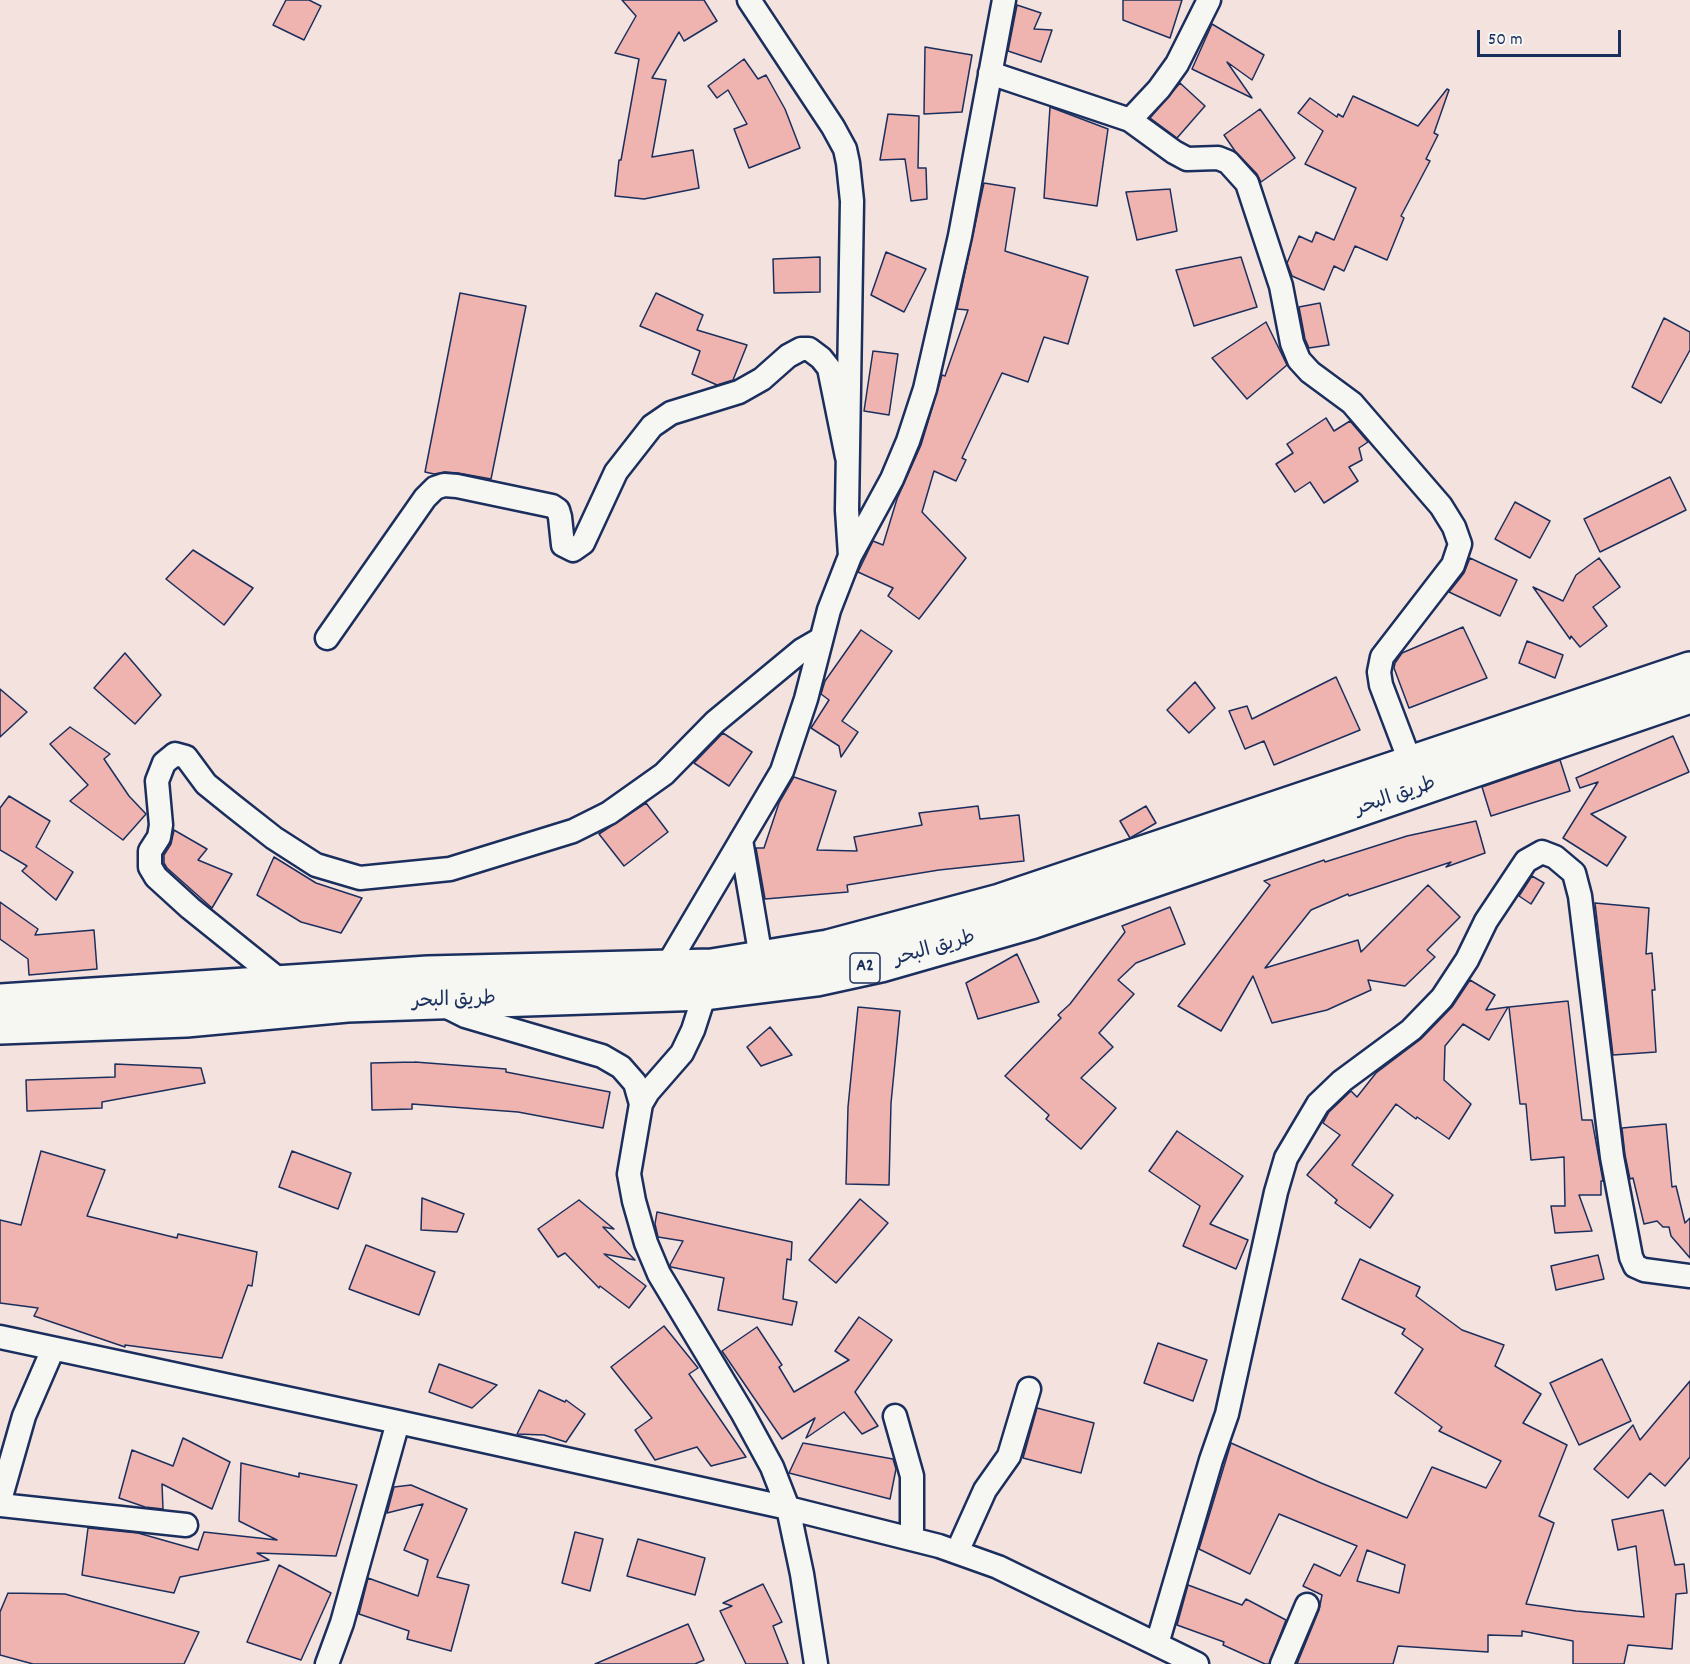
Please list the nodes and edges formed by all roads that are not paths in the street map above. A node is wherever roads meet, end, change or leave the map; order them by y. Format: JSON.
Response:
{"nodes":[{"id":1,"x":748,"y":0,"type":"edge"},
{"id":2,"x":1004,"y":0,"type":"edge"},
{"id":3,"x":1209,"y":0,"type":"edge"},
{"id":4,"x":990,"y":73,"type":"junction"},
{"id":5,"x":1130,"y":120,"type":"junction"},
{"id":6,"x":847,"y":457,"type":"junction"},
{"id":7,"x":850,"y":556,"type":"junction"},
{"id":8,"x":327,"y":638,"type":"dead end"},
{"id":9,"x":821,"y":639,"type":"junction"},
{"id":10,"x":1690,"y":669,"type":"edge"},
{"id":11,"x":1690,"y":696,"type":"edge"},
{"id":12,"x":1411,"y":764,"type":"junction"},
{"id":13,"x":741,"y":840,"type":"junction"},
{"id":14,"x":761,"y":958,"type":"junction"},
{"id":15,"x":665,"y":969,"type":"junction"},
{"id":16,"x":282,"y":982,"type":"junction"},
{"id":17,"x":705,"y":993,"type":"junction"},
{"id":18,"x":0,"y":1001,"type":"edge"},
{"id":19,"x":438,"y":1003,"type":"junction"},
{"id":20,"x":76,"y":1010,"type":"junction"},
{"id":21,"x":0,"y":1027,"type":"edge"},
{"id":22,"x":641,"y":1104,"type":"junction"},
{"id":23,"x":1690,"y":1276,"type":"edge"},
{"id":24,"x":0,"y":1337,"type":"edge"},
{"id":25,"x":53,"y":1349,"type":"junction"},
{"id":26,"x":1029,"y":1389,"type":"dead end"},
{"id":27,"x":895,"y":1416,"type":"dead end"},
{"id":28,"x":398,"y":1422,"type":"junction"},
{"id":29,"x":0,"y":1500,"type":"edge"},
{"id":30,"x":0,"y":1505,"type":"edge"},
{"id":31,"x":788,"y":1508,"type":"junction"},
{"id":32,"x":186,"y":1525,"type":"dead end"},
{"id":33,"x":912,"y":1539,"type":"junction"},
{"id":34,"x":957,"y":1552,"type":"junction"},
{"id":35,"x":1307,"y":1605,"type":"dead end"},
{"id":36,"x":1156,"y":1644,"type":"junction"},
{"id":37,"x":327,"y":1664,"type":"edge"},
{"id":38,"x":816,"y":1664,"type":"edge"},
{"id":39,"x":1197,"y":1664,"type":"edge"},
{"id":40,"x":1282,"y":1664,"type":"edge"}],
"edges":[{"from":1,"to":6,"type":"street"},
{"from":2,"to":4,"type":"street"},
{"from":3,"to":5,"type":"street"},
{"from":4,"to":5,"type":"street"},
{"from":4,"to":7,"type":"street"},
{"from":5,"to":12,"type":"street"},
{"from":6,"to":7,"type":"street"},
{"from":6,"to":8,"type":"street"},
{"from":7,"to":9,"type":"street"},
{"from":9,"to":13,"type":"street"},
{"from":9,"to":16,"type":"street"},
{"from":10,"to":12,"type":"highway","name":"طريق البحر","number":"A2"},
{"from":11,"to":17,"type":"highway","name":"طريق البحر","number":"A2"},
{"from":12,"to":14,"type":"highway","name":"طريق البحر","number":"A2"},
{"from":13,"to":14,"type":"street"},
{"from":13,"to":15,"type":"street"},
{"from":14,"to":15,"type":"highway","name":"طريق البحر","number":"A2"},
{"from":15,"to":16,"type":"highway","name":"طريق البحر","number":"A2"},
{"from":16,"to":20,"type":"highway","name":"طريق البحر","number":"A2"},
{"from":17,"to":19,"type":"highway","name":"طريق البحر","number":"A2"},
{"from":17,"to":22,"type":"street"},
{"from":18,"to":20,"type":"highway","name":"طريق البحر","number":"A2"},
{"from":19,"to":20,"type":"highway","name":"طريق البحر","number":"A2"},
{"from":19,"to":22,"type":"street"},
{"from":20,"to":21,"type":"highway","name":"طريق البحر","number":"A2"},
{"from":22,"to":31,"type":"street"},
{"from":23,"to":36,"type":"street"},
{"from":24,"to":25,"type":"street"},
{"from":25,"to":28,"type":"street"},
{"from":25,"to":29,"type":"street"},
{"from":26,"to":34,"type":"street"},
{"from":27,"to":33,"type":"street"},
{"from":28,"to":31,"type":"street"},
{"from":28,"to":37,"type":"street"},
{"from":30,"to":32,"type":"street"},
{"from":31,"to":33,"type":"street"},
{"from":31,"to":38,"type":"street"},
{"from":33,"to":34,"type":"street"},
{"from":34,"to":36,"type":"street"},
{"from":35,"to":40,"type":"street"},
{"from":36,"to":39,"type":"street"}]}
